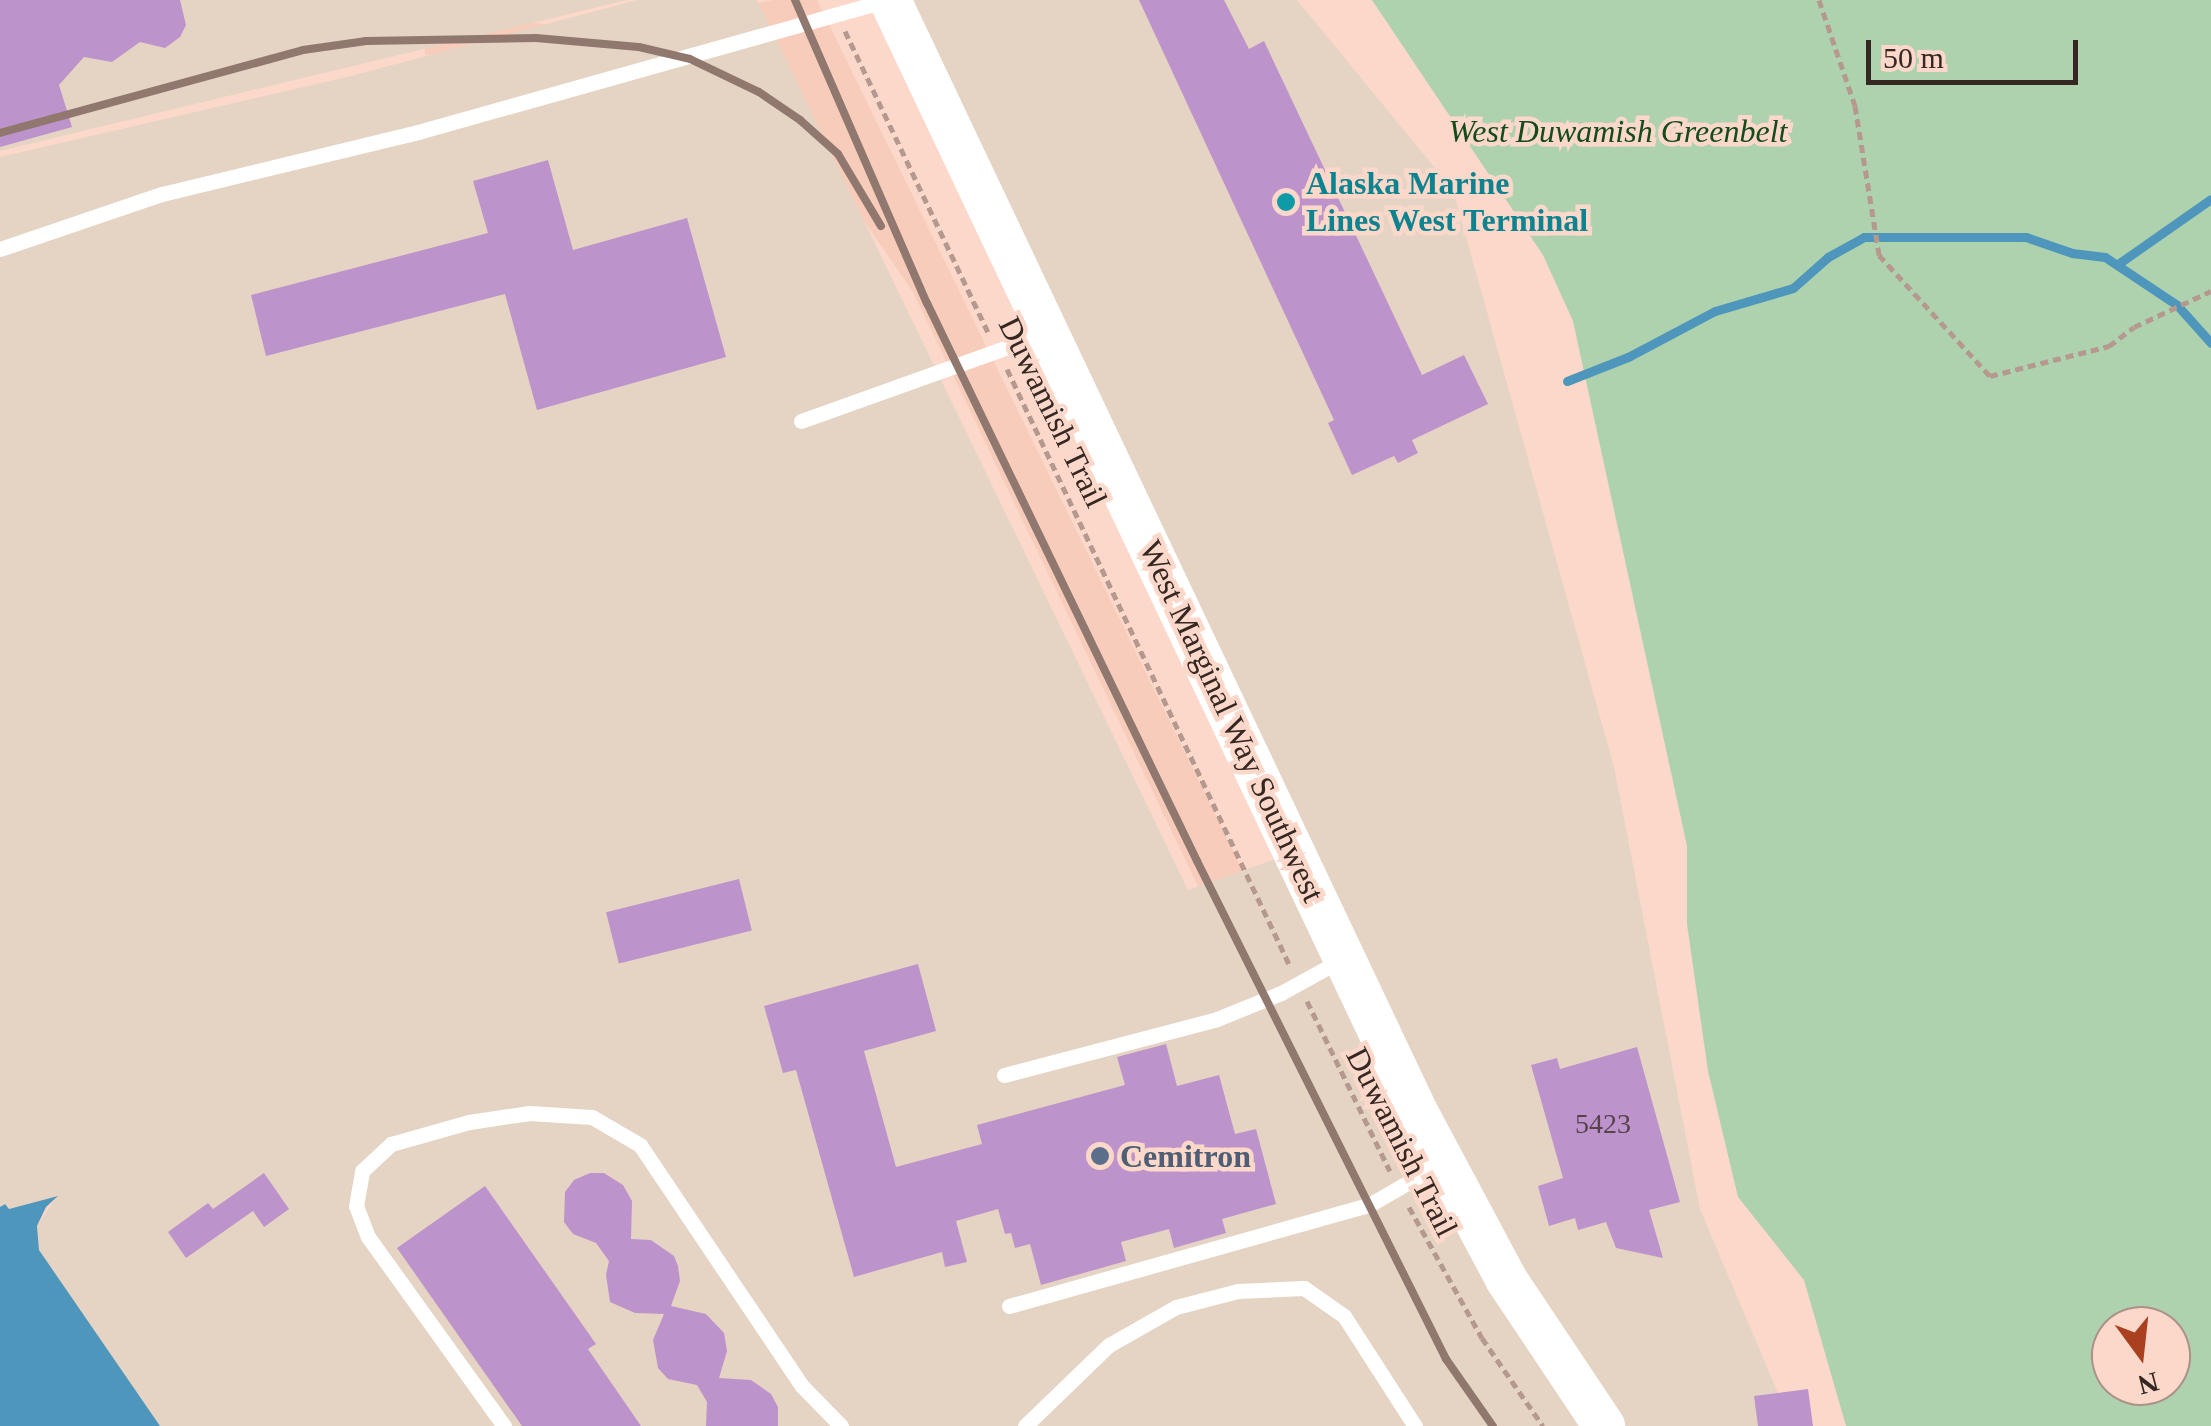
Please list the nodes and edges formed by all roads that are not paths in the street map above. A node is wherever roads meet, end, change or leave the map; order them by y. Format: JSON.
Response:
{"nodes":[{"id":1,"x":888,"y":0,"type":"edge"},
{"id":2,"x":0,"y":249,"type":"edge"},
{"id":3,"x":1048,"y":333,"type":"junction"},
{"id":4,"x":802,"y":421,"type":"dead end"},
{"id":5,"x":1344,"y":958,"type":"junction"},
{"id":6,"x":1004,"y":1075,"type":"dead end"},
{"id":7,"x":1444,"y":1162,"type":"junction"},
{"id":8,"x":1009,"y":1306,"type":"dead end"},
{"id":9,"x":504,"y":1426,"type":"edge"},
{"id":10,"x":841,"y":1426,"type":"edge"},
{"id":11,"x":1025,"y":1426,"type":"edge"},
{"id":12,"x":1415,"y":1426,"type":"edge"},
{"id":13,"x":1604,"y":1426,"type":"edge"}],
"edges":[{"from":1,"to":2,"type":"lane"},
{"from":1,"to":3,"type":"main road","name":"West Marginal Way Southwest"},
{"from":3,"to":4,"type":"lane"},
{"from":3,"to":5,"type":"main road","name":"West Marginal Way Southwest"},
{"from":5,"to":6,"type":"lane"},
{"from":5,"to":7,"type":"main road","name":"West Marginal Way Southwest"},
{"from":7,"to":8,"type":"lane"},
{"from":7,"to":13,"type":"main road","name":"West Marginal Way Southwest"},
{"from":9,"to":10,"type":"lane"},
{"from":11,"to":12,"type":"lane"}]}
